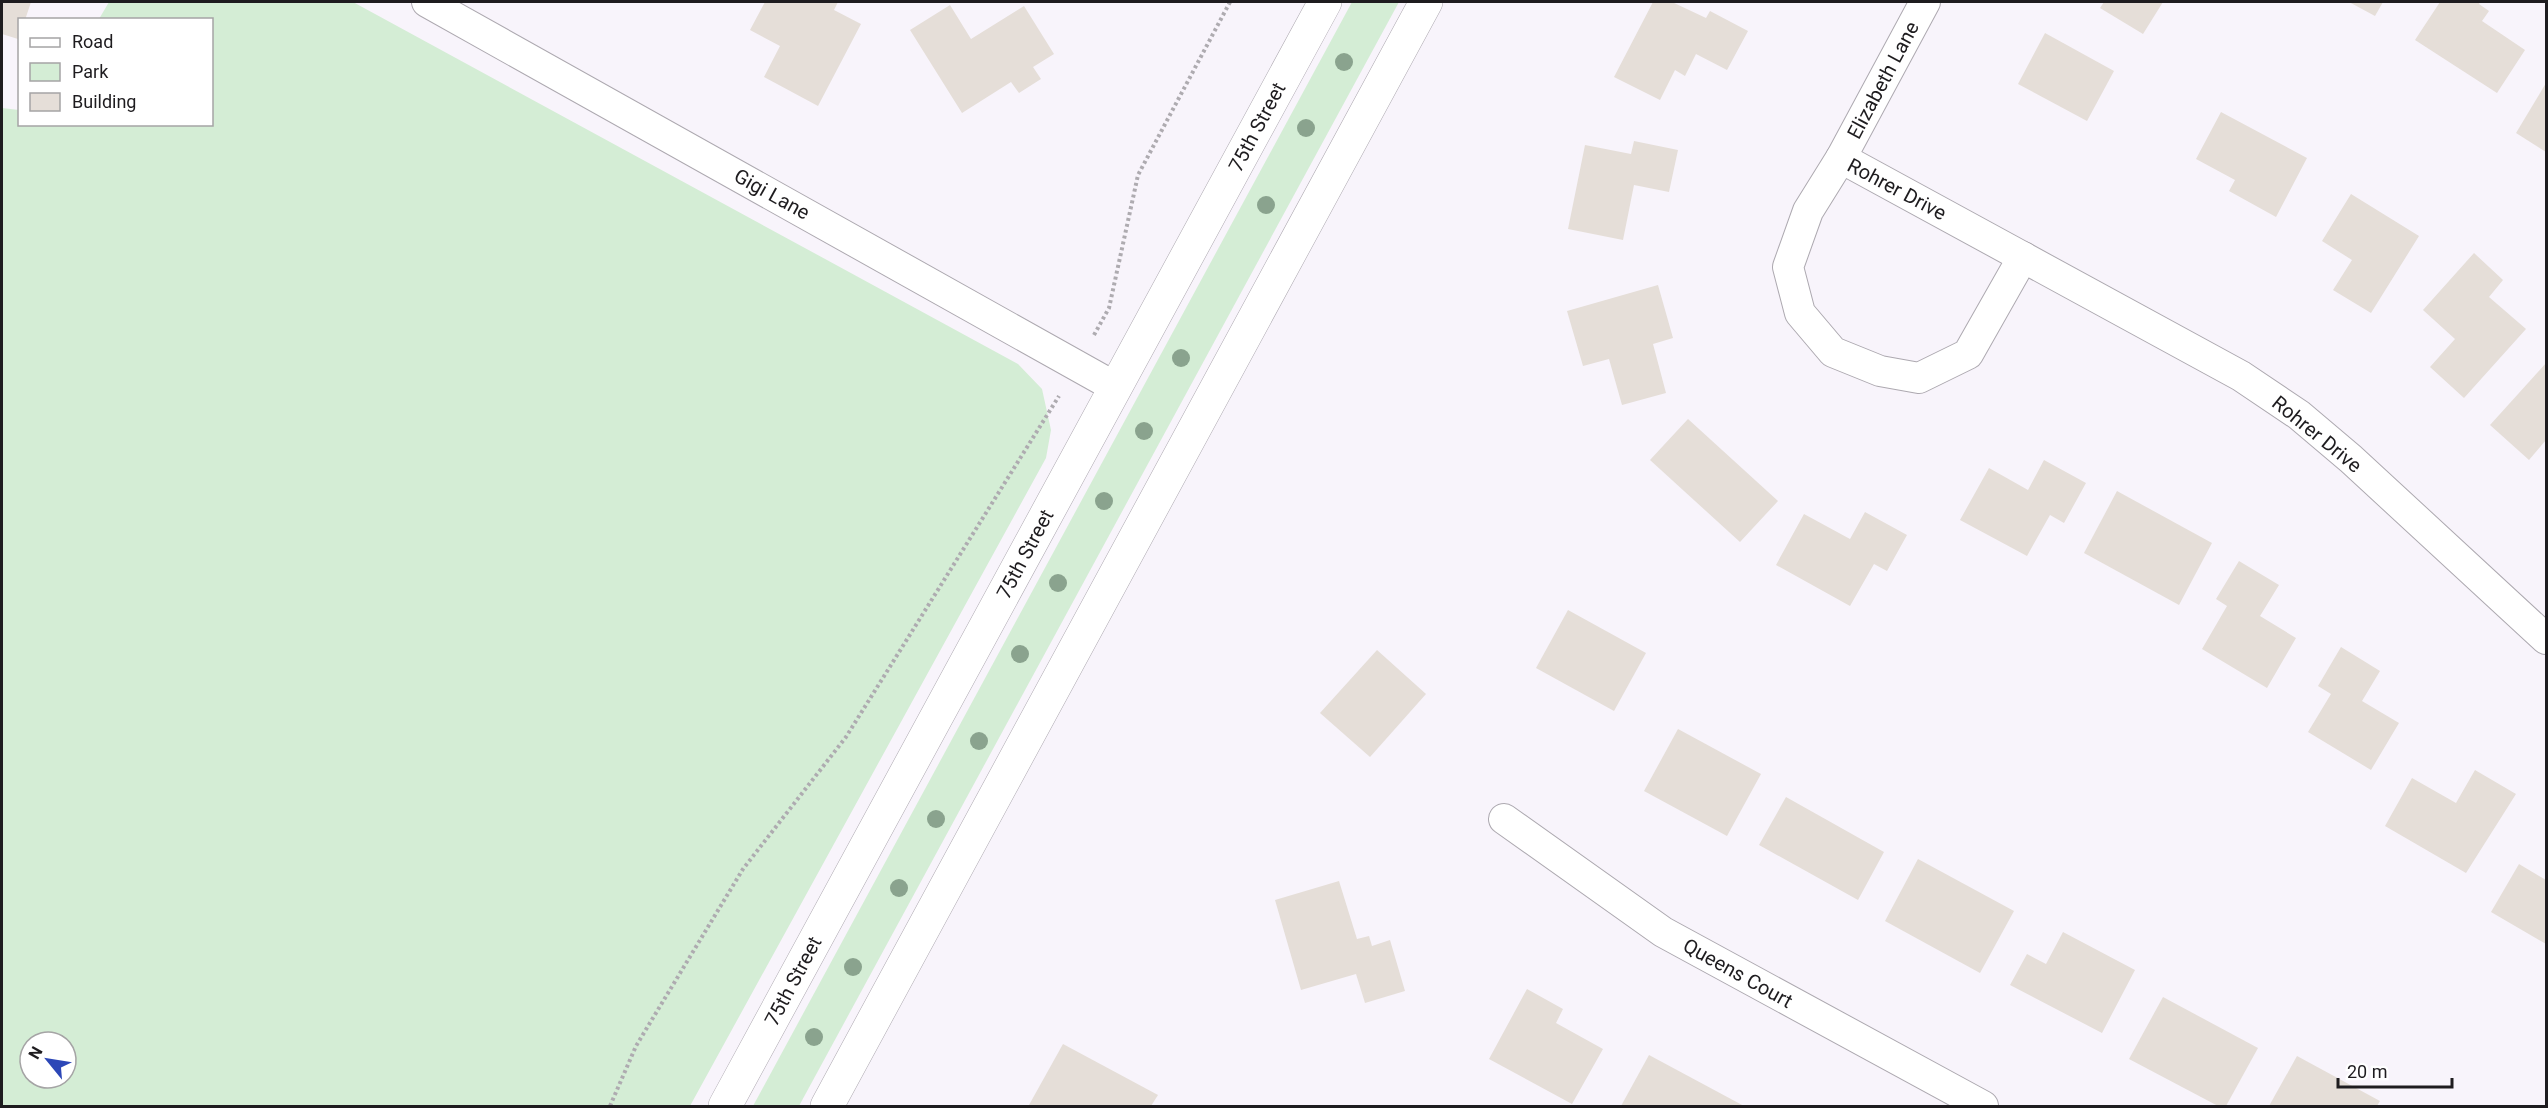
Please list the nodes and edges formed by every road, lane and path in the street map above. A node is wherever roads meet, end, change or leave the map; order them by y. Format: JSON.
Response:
{"nodes":[{"id":1,"x":427,"y":2,"type":"edge"},
{"id":2,"x":1230,"y":2,"type":"edge"},
{"id":3,"x":1324,"y":2,"type":"edge"},
{"id":4,"x":1426,"y":2,"type":"edge"},
{"id":5,"x":1925,"y":2,"type":"edge"},
{"id":6,"x":1841,"y":158,"type":"junction"},
{"id":7,"x":2023,"y":257,"type":"junction"},
{"id":8,"x":1109,"y":308,"type":"dead end"},
{"id":9,"x":1115,"y":387,"type":"junction"},
{"id":10,"x":1048,"y":415,"type":"dead end"},
{"id":11,"x":2547,"y":639,"type":"edge"},
{"id":12,"x":1504,"y":819,"type":"dead end"},
{"id":13,"x":610,"y":1107,"type":"edge"},
{"id":14,"x":725,"y":1107,"type":"edge"},
{"id":15,"x":827,"y":1107,"type":"edge"},
{"id":16,"x":1983,"y":1107,"type":"edge"}],
"edges":[{"from":1,"to":9,"type":"street","name":"Gigi Lane"},
{"from":2,"to":8,"type":"path"},
{"from":3,"to":9,"type":"main road","name":"75th Street"},
{"from":4,"to":15,"type":"main road"},
{"from":5,"to":6,"type":"street","name":"Elizabeth Lane"},
{"from":6,"to":7,"type":"street","name":"Rohrer Drive"},
{"from":6,"to":7,"type":"street","name":"Rohrer Drive"},
{"from":7,"to":11,"type":"street","name":"Rohrer Drive"},
{"from":9,"to":14,"type":"main road","name":"75th Street"},
{"from":10,"to":13,"type":"path"},
{"from":12,"to":16,"type":"street","name":"Queens Court"}]}
